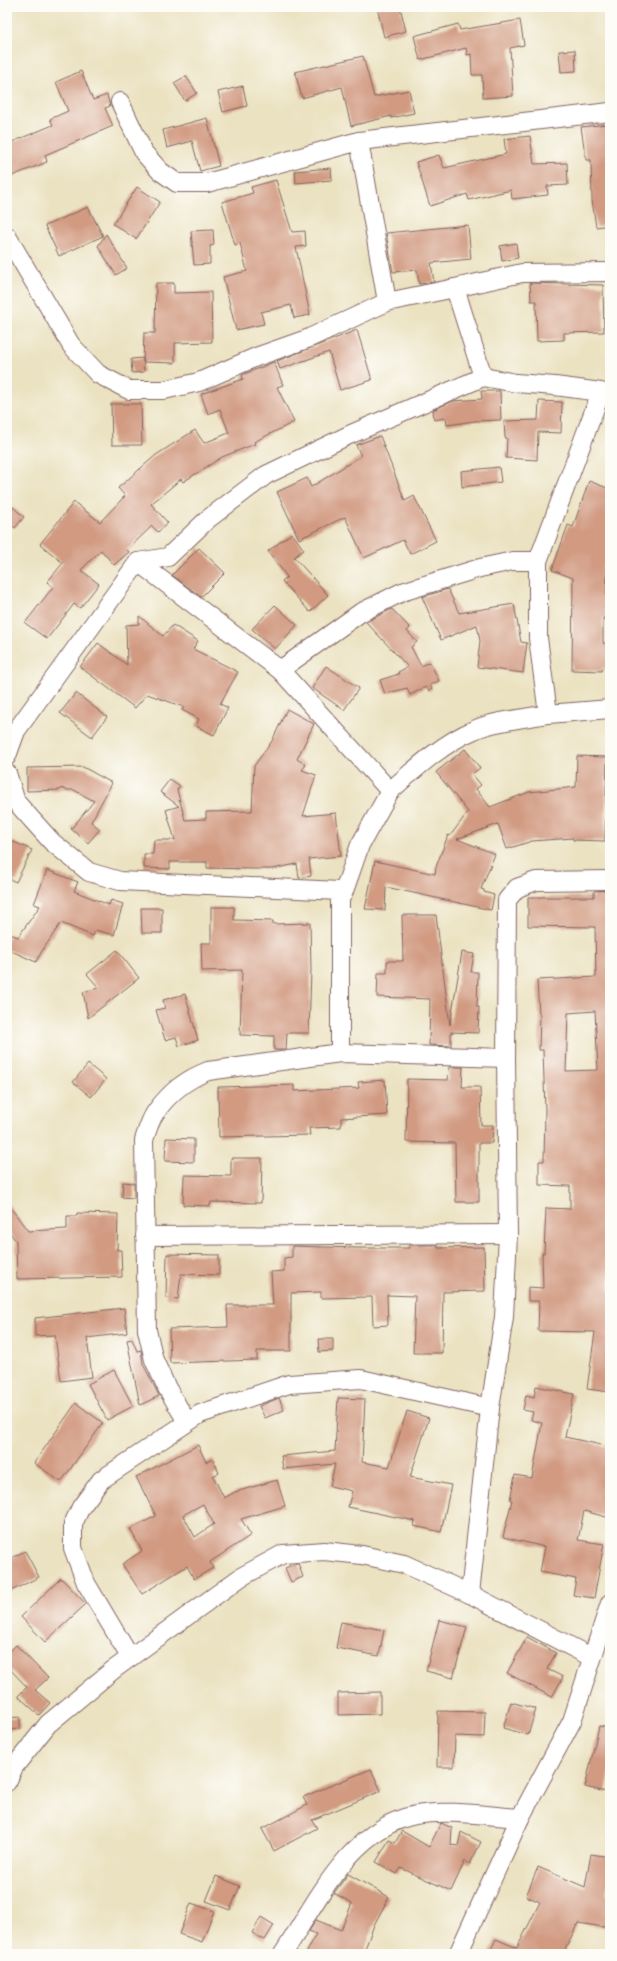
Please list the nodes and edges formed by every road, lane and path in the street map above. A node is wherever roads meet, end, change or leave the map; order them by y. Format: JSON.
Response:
{"nodes":[{"id":1,"x":120,"y":102,"type":"dead end"},
{"id":2,"x":610,"y":112,"type":"edge"},
{"id":3,"x":359,"y":141,"type":"junction"},
{"id":4,"x":7,"y":236,"type":"edge"},
{"id":5,"x":610,"y":272,"type":"edge"},
{"id":6,"x":455,"y":288,"type":"junction"},
{"id":7,"x":387,"y":302,"type":"junction"},
{"id":8,"x":483,"y":377,"type":"junction"},
{"id":9,"x":606,"y":393,"type":"edge"},
{"id":10,"x":538,"y":561,"type":"junction"},
{"id":11,"x":138,"y":562,"type":"junction"},
{"id":12,"x":280,"y":670,"type":"junction"},
{"id":13,"x":610,"y":709,"type":"edge"},
{"id":14,"x":548,"y":714,"type":"junction"},
{"id":15,"x":7,"y":756,"type":"edge"},
{"id":16,"x":7,"y":773,"type":"edge"},
{"id":17,"x":390,"y":791,"type":"junction"},
{"id":18,"x":610,"y":880,"type":"edge"},
{"id":19,"x":340,"y":891,"type":"junction"},
{"id":20,"x":340,"y":1053,"type":"junction"},
{"id":21,"x":506,"y":1058,"type":"junction"},
{"id":22,"x":508,"y":1234,"type":"junction"},
{"id":23,"x":145,"y":1236,"type":"junction"},
{"id":24,"x":490,"y":1408,"type":"junction"},
{"id":25,"x":187,"y":1422,"type":"junction"},
{"id":26,"x":470,"y":1594,"type":"junction"},
{"id":27,"x":610,"y":1603,"type":"edge"},
{"id":28,"x":130,"y":1657,"type":"junction"},
{"id":29,"x":591,"y":1657,"type":"junction"},
{"id":30,"x":7,"y":1782,"type":"edge"},
{"id":31,"x":520,"y":1818,"type":"junction"},
{"id":32,"x":283,"y":1954,"type":"edge"},
{"id":33,"x":458,"y":1954,"type":"edge"}],
"edges":[{"from":1,"to":3,"type":"street"},
{"from":2,"to":3,"type":"street"},
{"from":3,"to":7,"type":"street"},
{"from":4,"to":7,"type":"street"},
{"from":5,"to":6,"type":"street"},
{"from":6,"to":7,"type":"street"},
{"from":6,"to":8,"type":"street"},
{"from":8,"to":9,"type":"street"},
{"from":8,"to":11,"type":"street"},
{"from":9,"to":10,"type":"street"},
{"from":10,"to":12,"type":"street"},
{"from":10,"to":14,"type":"street"},
{"from":11,"to":12,"type":"street"},
{"from":11,"to":15,"type":"street"},
{"from":12,"to":17,"type":"street"},
{"from":13,"to":14,"type":"street"},
{"from":14,"to":17,"type":"street"},
{"from":16,"to":19,"type":"street"},
{"from":17,"to":19,"type":"street"},
{"from":18,"to":21,"type":"street"},
{"from":19,"to":20,"type":"street"},
{"from":20,"to":21,"type":"street"},
{"from":20,"to":23,"type":"street"},
{"from":21,"to":22,"type":"street"},
{"from":22,"to":23,"type":"street"},
{"from":22,"to":24,"type":"street"},
{"from":23,"to":25,"type":"street"},
{"from":24,"to":25,"type":"street"},
{"from":24,"to":26,"type":"street"},
{"from":25,"to":28,"type":"street"},
{"from":26,"to":28,"type":"street"},
{"from":26,"to":29,"type":"street"},
{"from":27,"to":29,"type":"street"},
{"from":28,"to":30,"type":"street"},
{"from":29,"to":31,"type":"street"},
{"from":31,"to":32,"type":"street"},
{"from":31,"to":33,"type":"street"}]}
